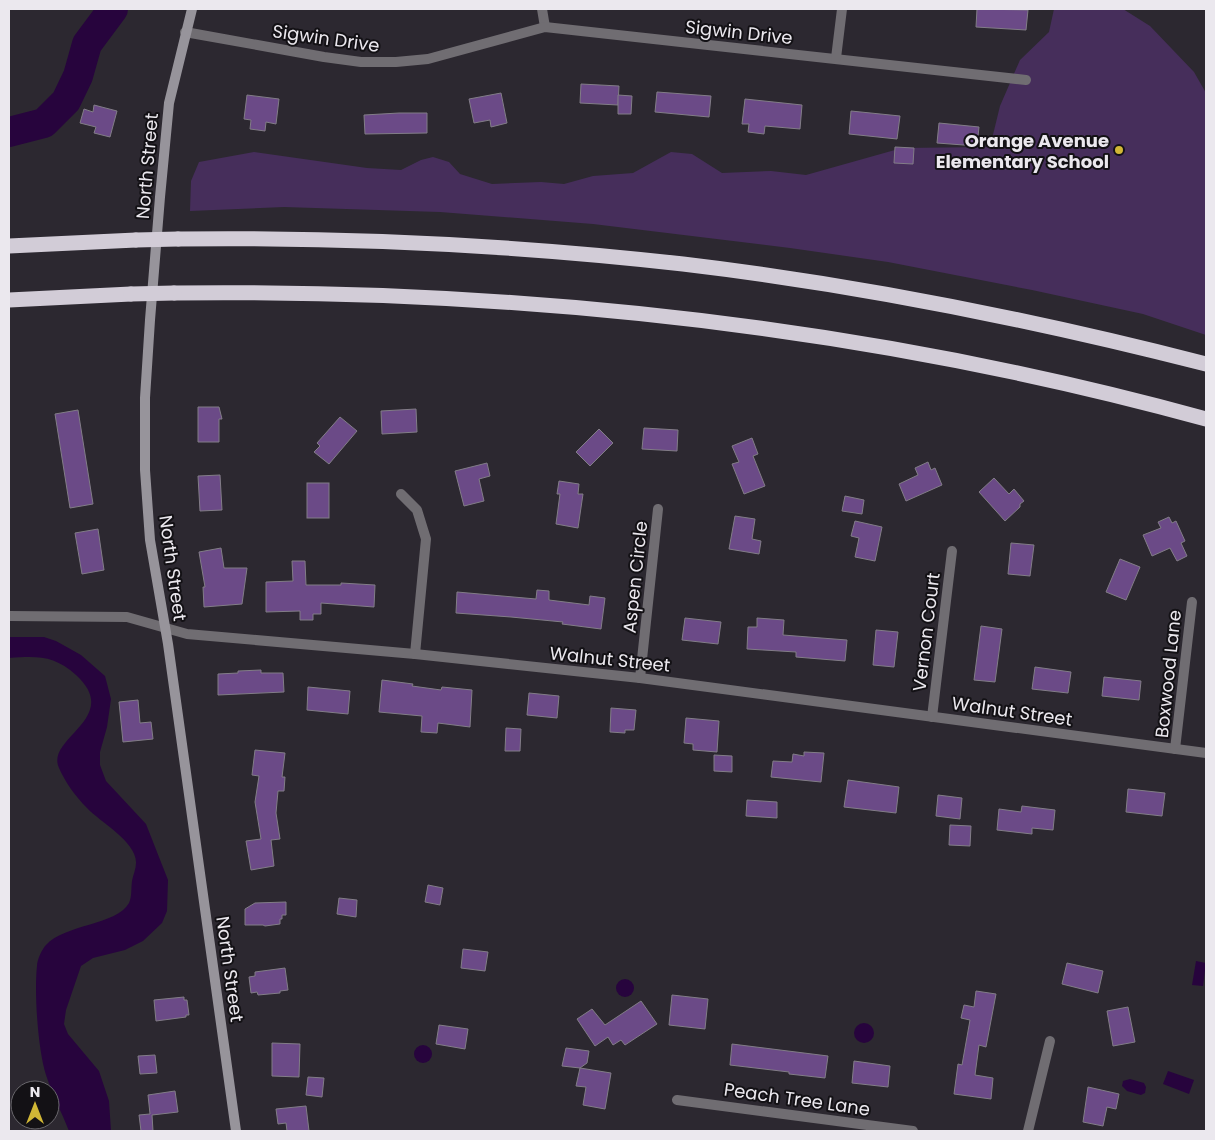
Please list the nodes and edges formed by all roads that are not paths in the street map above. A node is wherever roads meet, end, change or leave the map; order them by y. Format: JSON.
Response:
{"nodes":[{"id":1,"x":192,"y":9,"type":"edge"},
{"id":2,"x":542,"y":9,"type":"edge"},
{"id":3,"x":842,"y":9,"type":"edge"},
{"id":4,"x":545,"y":27,"type":"junction"},
{"id":5,"x":185,"y":32,"type":"junction"},
{"id":6,"x":836,"y":58,"type":"junction"},
{"id":7,"x":1026,"y":80,"type":"dead end"},
{"id":8,"x":9,"y":246,"type":"edge"},
{"id":9,"x":9,"y":300,"type":"edge"},
{"id":10,"x":1206,"y":364,"type":"edge"},
{"id":11,"x":1206,"y":419,"type":"edge"},
{"id":12,"x":401,"y":494,"type":"dead end"},
{"id":13,"x":658,"y":509,"type":"dead end"},
{"id":14,"x":952,"y":551,"type":"dead end"},
{"id":15,"x":1192,"y":602,"type":"dead end"},
{"id":16,"x":9,"y":616,"type":"edge"},
{"id":17,"x":165,"y":627,"type":"junction"},
{"id":18,"x":415,"y":654,"type":"junction"},
{"id":19,"x":640,"y":678,"type":"junction"},
{"id":20,"x":932,"y":717,"type":"junction"},
{"id":21,"x":1175,"y":749,"type":"junction"},
{"id":22,"x":1206,"y":754,"type":"edge"},
{"id":23,"x":1050,"y":1041,"type":"dead end"},
{"id":24,"x":677,"y":1100,"type":"dead end"},
{"id":25,"x":236,"y":1131,"type":"edge"},
{"id":26,"x":913,"y":1131,"type":"edge"},
{"id":27,"x":1028,"y":1131,"type":"edge"}],
"edges":[{"from":1,"to":5,"type":"main road","name":"North Street"},
{"from":2,"to":4,"type":"street"},
{"from":3,"to":6,"type":"street"},
{"from":4,"to":5,"type":"street","name":"Sigwin Drive"},
{"from":4,"to":6,"type":"street","name":"Sigwin Drive"},
{"from":5,"to":17,"type":"main road","name":"North Street"},
{"from":6,"to":7,"type":"street","name":"Sigwin Drive"},
{"from":8,"to":10,"type":"highway","bridge":true},
{"from":9,"to":11,"type":"highway","bridge":true},
{"from":12,"to":18,"type":"street"},
{"from":13,"to":19,"type":"street","name":"Aspen Circle"},
{"from":14,"to":20,"type":"street","name":"Vernon Court"},
{"from":15,"to":21,"type":"street","name":"Boxwood Lane"},
{"from":16,"to":17,"type":"street","name":"Walnut Street"},
{"from":17,"to":18,"type":"street","name":"Walnut Street"},
{"from":17,"to":25,"type":"main road","name":"North Street"},
{"from":18,"to":19,"type":"street","name":"Walnut Street"},
{"from":19,"to":20,"type":"street","name":"Walnut Street"},
{"from":20,"to":21,"type":"street","name":"Walnut Street"},
{"from":21,"to":22,"type":"street","name":"Walnut Street"},
{"from":23,"to":27,"type":"street"},
{"from":24,"to":26,"type":"street","name":"Peach Tree Lane"}]}
